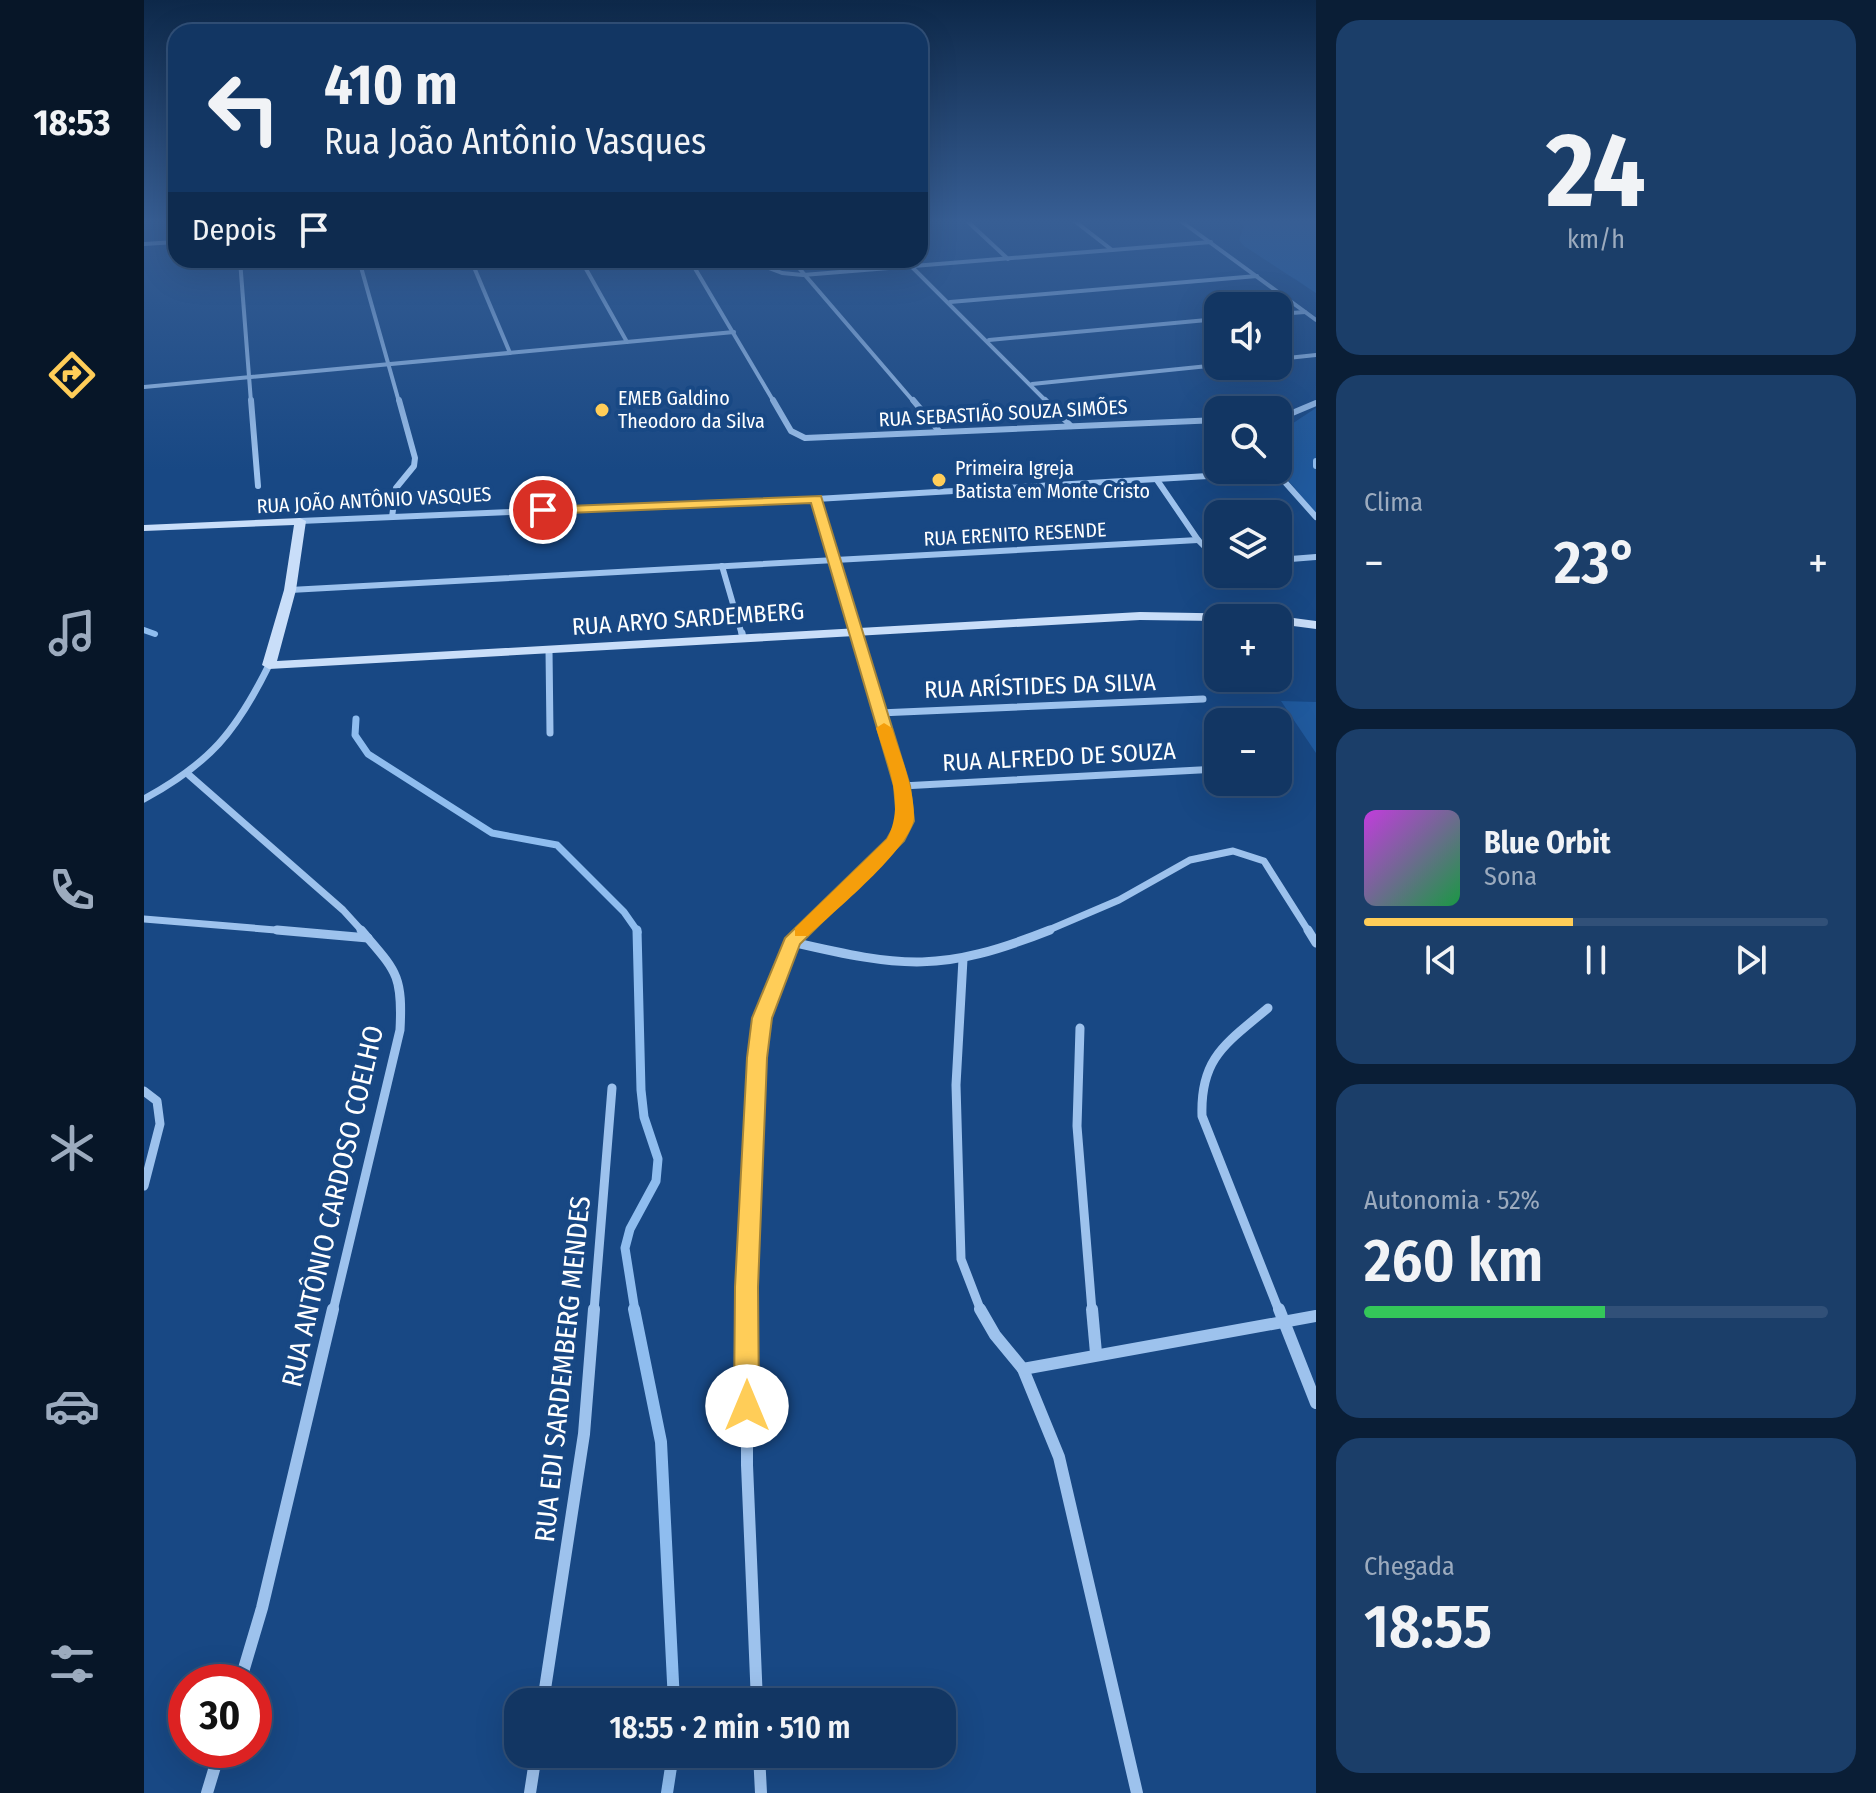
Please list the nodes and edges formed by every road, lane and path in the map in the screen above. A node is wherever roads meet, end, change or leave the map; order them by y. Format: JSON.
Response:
{"nodes":[{"id":1,"x":950,"y":302,"type":"edge"},
{"id":2,"x":244,"y":303,"type":"edge"},
{"id":3,"x":372,"y":303,"type":"edge"},
{"id":4,"x":489,"y":303,"type":"edge"},
{"id":5,"x":605,"y":303,"type":"edge"},
{"id":6,"x":716,"y":303,"type":"edge"},
{"id":7,"x":827,"y":303,"type":"edge"},
{"id":8,"x":1293,"y":303,"type":"edge"},
{"id":9,"x":1305,"y":312,"type":"junction"},
{"id":10,"x":1292,"y":313,"type":"edge"},
{"id":11,"x":1204,"y":320,"type":"edge"},
{"id":12,"x":1316,"y":320,"type":"edge"},
{"id":13,"x":734,"y":332,"type":"junction"},
{"id":14,"x":989,"y":340,"type":"junction"},
{"id":15,"x":627,"y":342,"type":"junction"},
{"id":16,"x":510,"y":353,"type":"junction"},
{"id":17,"x":1316,"y":355,"type":"edge"},
{"id":18,"x":1292,"y":358,"type":"edge"},
{"id":19,"x":391,"y":364,"type":"junction"},
{"id":20,"x":1204,"y":366,"type":"edge"},
{"id":21,"x":251,"y":376,"type":"junction"},
{"id":22,"x":1032,"y":384,"type":"junction"},
{"id":23,"x":144,"y":387,"type":"edge"},
{"id":24,"x":1316,"y":403,"type":"edge"},
{"id":25,"x":1292,"y":413,"type":"edge"},
{"id":26,"x":1204,"y":421,"type":"edge"},
{"id":27,"x":1071,"y":426,"type":"junction"},
{"id":28,"x":939,"y":431,"type":"junction"},
{"id":29,"x":1204,"y":476,"type":"edge"},
{"id":30,"x":1157,"y":480,"type":"junction"},
{"id":31,"x":1287,"y":484,"type":"edge"},
{"id":32,"x":258,"y":486,"type":"dead end"},
{"id":33,"x":816,"y":499,"type":"junction"},
{"id":34,"x":392,"y":517,"type":"junction"},
{"id":35,"x":1316,"y":517,"type":"edge"},
{"id":36,"x":300,"y":521,"type":"junction"},
{"id":37,"x":144,"y":528,"type":"edge"},
{"id":38,"x":1198,"y":540,"type":"junction"},
{"id":39,"x":1204,"y":546,"type":"edge"},
{"id":40,"x":1316,"y":557,"type":"edge"},
{"id":41,"x":1292,"y":559,"type":"edge"},
{"id":42,"x":834,"y":560,"type":"junction"},
{"id":43,"x":722,"y":566,"type":"junction"},
{"id":44,"x":290,"y":590,"type":"junction"},
{"id":45,"x":1204,"y":617,"type":"edge"},
{"id":46,"x":1292,"y":622,"type":"edge"},
{"id":47,"x":1316,"y":625,"type":"edge"},
{"id":48,"x":858,"y":631,"type":"junction"},
{"id":49,"x":743,"y":638,"type":"junction"},
{"id":50,"x":549,"y":650,"type":"junction"},
{"id":51,"x":269,"y":665,"type":"junction"},
{"id":52,"x":1203,"y":699,"type":"dead end"},
{"id":53,"x":879,"y":713,"type":"junction"},
{"id":54,"x":550,"y":733,"type":"dead end"},
{"id":55,"x":1204,"y":770,"type":"edge"},
{"id":56,"x":189,"y":775,"type":"junction"},
{"id":57,"x":902,"y":786,"type":"junction"},
{"id":58,"x":144,"y":799,"type":"edge"},
{"id":59,"x":144,"y":919,"type":"edge"},
{"id":60,"x":368,"y":938,"type":"junction"},
{"id":61,"x":792,"y":942,"type":"junction"},
{"id":62,"x":1316,"y":943,"type":"edge"},
{"id":63,"x":963,"y":959,"type":"junction"},
{"id":64,"x":1268,"y":1008,"type":"dead end"},
{"id":65,"x":1080,"y":1028,"type":"dead end"},
{"id":66,"x":612,"y":1088,"type":"dead end"},
{"id":67,"x":144,"y":1091,"type":"edge"},
{"id":68,"x":144,"y":1186,"type":"edge"},
{"id":69,"x":1316,"y":1316,"type":"edge"},
{"id":70,"x":1282,"y":1319,"type":"junction"},
{"id":71,"x":1096,"y":1353,"type":"junction"},
{"id":72,"x":1023,"y":1369,"type":"junction"},
{"id":73,"x":1316,"y":1403,"type":"edge"},
{"id":74,"x":245,"y":1664,"type":"edge"},
{"id":75,"x":545,"y":1688,"type":"edge"},
{"id":76,"x":756,"y":1688,"type":"edge"},
{"id":77,"x":215,"y":1768,"type":"edge"},
{"id":78,"x":534,"y":1768,"type":"edge"},
{"id":79,"x":760,"y":1768,"type":"edge"},
{"id":80,"x":207,"y":1793,"type":"edge"},
{"id":81,"x":530,"y":1793,"type":"edge"},
{"id":82,"x":761,"y":1793,"type":"edge"},
{"id":83,"x":1137,"y":1793,"type":"edge"}],
"edges":[{"from":1,"to":14,"type":"street"},
{"from":2,"to":21,"type":"street"},
{"from":3,"to":19,"type":"street"},
{"from":4,"to":16,"type":"street"},
{"from":5,"to":15,"type":"street"},
{"from":6,"to":13,"type":"street"},
{"from":7,"to":28,"type":"street"},
{"from":8,"to":9,"type":"street"},
{"from":9,"to":10,"type":"street"},
{"from":9,"to":12,"type":"street"},
{"from":11,"to":14,"type":"street"},
{"from":13,"to":15,"type":"street"},
{"from":13,"to":28,"type":"street","name":"RUA SEBASTIÃO SOUZA SIMÕES"},
{"from":14,"to":22,"type":"street"},
{"from":15,"to":16,"type":"street"},
{"from":16,"to":19,"type":"street"},
{"from":17,"to":18,"type":"street"},
{"from":19,"to":21,"type":"street"},
{"from":19,"to":34,"type":"street"},
{"from":20,"to":22,"type":"street"},
{"from":21,"to":23,"type":"street"},
{"from":21,"to":32,"type":"street"},
{"from":22,"to":27,"type":"street"},
{"from":24,"to":25,"type":"street"},
{"from":26,"to":27,"type":"street","name":"RUA SEBASTIÃO SOUZA SIMÕES"},
{"from":27,"to":28,"type":"street","name":"RUA SEBASTIÃO SOUZA SIMÕES"},
{"from":29,"to":30,"type":"street","name":"RUA JOÃO ANTÔNIO VASQUES"},
{"from":30,"to":33,"type":"street","name":"RUA JOÃO ANTÔNIO VASQUES"},
{"from":30,"to":38,"type":"street"},
{"from":31,"to":35,"type":"street"},
{"from":33,"to":34,"type":"street","name":"RUA JOÃO ANTÔNIO VASQUES"},
{"from":33,"to":42,"type":"street"},
{"from":34,"to":36,"type":"street","name":"RUA JOÃO ANTÔNIO VASQUES"},
{"from":36,"to":37,"type":"street","name":"RUA JOÃO ANTÔNIO VASQUES"},
{"from":36,"to":44,"type":"street"},
{"from":38,"to":39,"type":"street"},
{"from":38,"to":42,"type":"street","name":"RUA ERENITO RESENDE"},
{"from":40,"to":41,"type":"street"},
{"from":42,"to":43,"type":"street","name":"RUA ERENITO RESENDE"},
{"from":42,"to":48,"type":"street"},
{"from":43,"to":44,"type":"street","name":"RUA ERENITO RESENDE"},
{"from":43,"to":49,"type":"street"},
{"from":44,"to":51,"type":"street"},
{"from":45,"to":48,"type":"street","name":"RUA ARYO SARDEMBERG"},
{"from":46,"to":47,"type":"street"},
{"from":48,"to":49,"type":"street","name":"RUA ARYO SARDEMBERG"},
{"from":48,"to":53,"type":"street"},
{"from":49,"to":50,"type":"street","name":"RUA ARYO SARDEMBERG"},
{"from":50,"to":51,"type":"street","name":"RUA ARYO SARDEMBERG"},
{"from":50,"to":54,"type":"street"},
{"from":51,"to":56,"type":"street"},
{"from":52,"to":53,"type":"street","name":"RUA ARÍSTIDES DA SILVA"},
{"from":53,"to":57,"type":"street"},
{"from":55,"to":57,"type":"street","name":"RUA ALFREDO DE SOUZA"},
{"from":56,"to":58,"type":"street"},
{"from":56,"to":60,"type":"street","name":"RUA ANTÔNIO CARDOSO COELHO"},
{"from":57,"to":61,"type":"street"},
{"from":59,"to":60,"type":"street"},
{"from":60,"to":74,"type":"street","name":"RUA ANTÔNIO CARDOSO COELHO"},
{"from":61,"to":63,"type":"street"},
{"from":61,"to":76,"type":"street"},
{"from":62,"to":63,"type":"street"},
{"from":63,"to":72,"type":"street"},
{"from":64,"to":70,"type":"street"},
{"from":65,"to":71,"type":"street"},
{"from":66,"to":75,"type":"street","name":"RUA EDI SARDEMBERG MENDES"},
{"from":67,"to":68,"type":"street"},
{"from":69,"to":70,"type":"street"},
{"from":70,"to":71,"type":"street"},
{"from":70,"to":73,"type":"street"},
{"from":71,"to":72,"type":"street"},
{"from":72,"to":83,"type":"street"},
{"from":77,"to":80,"type":"street"},
{"from":78,"to":81,"type":"street"},
{"from":79,"to":82,"type":"street"}]}
